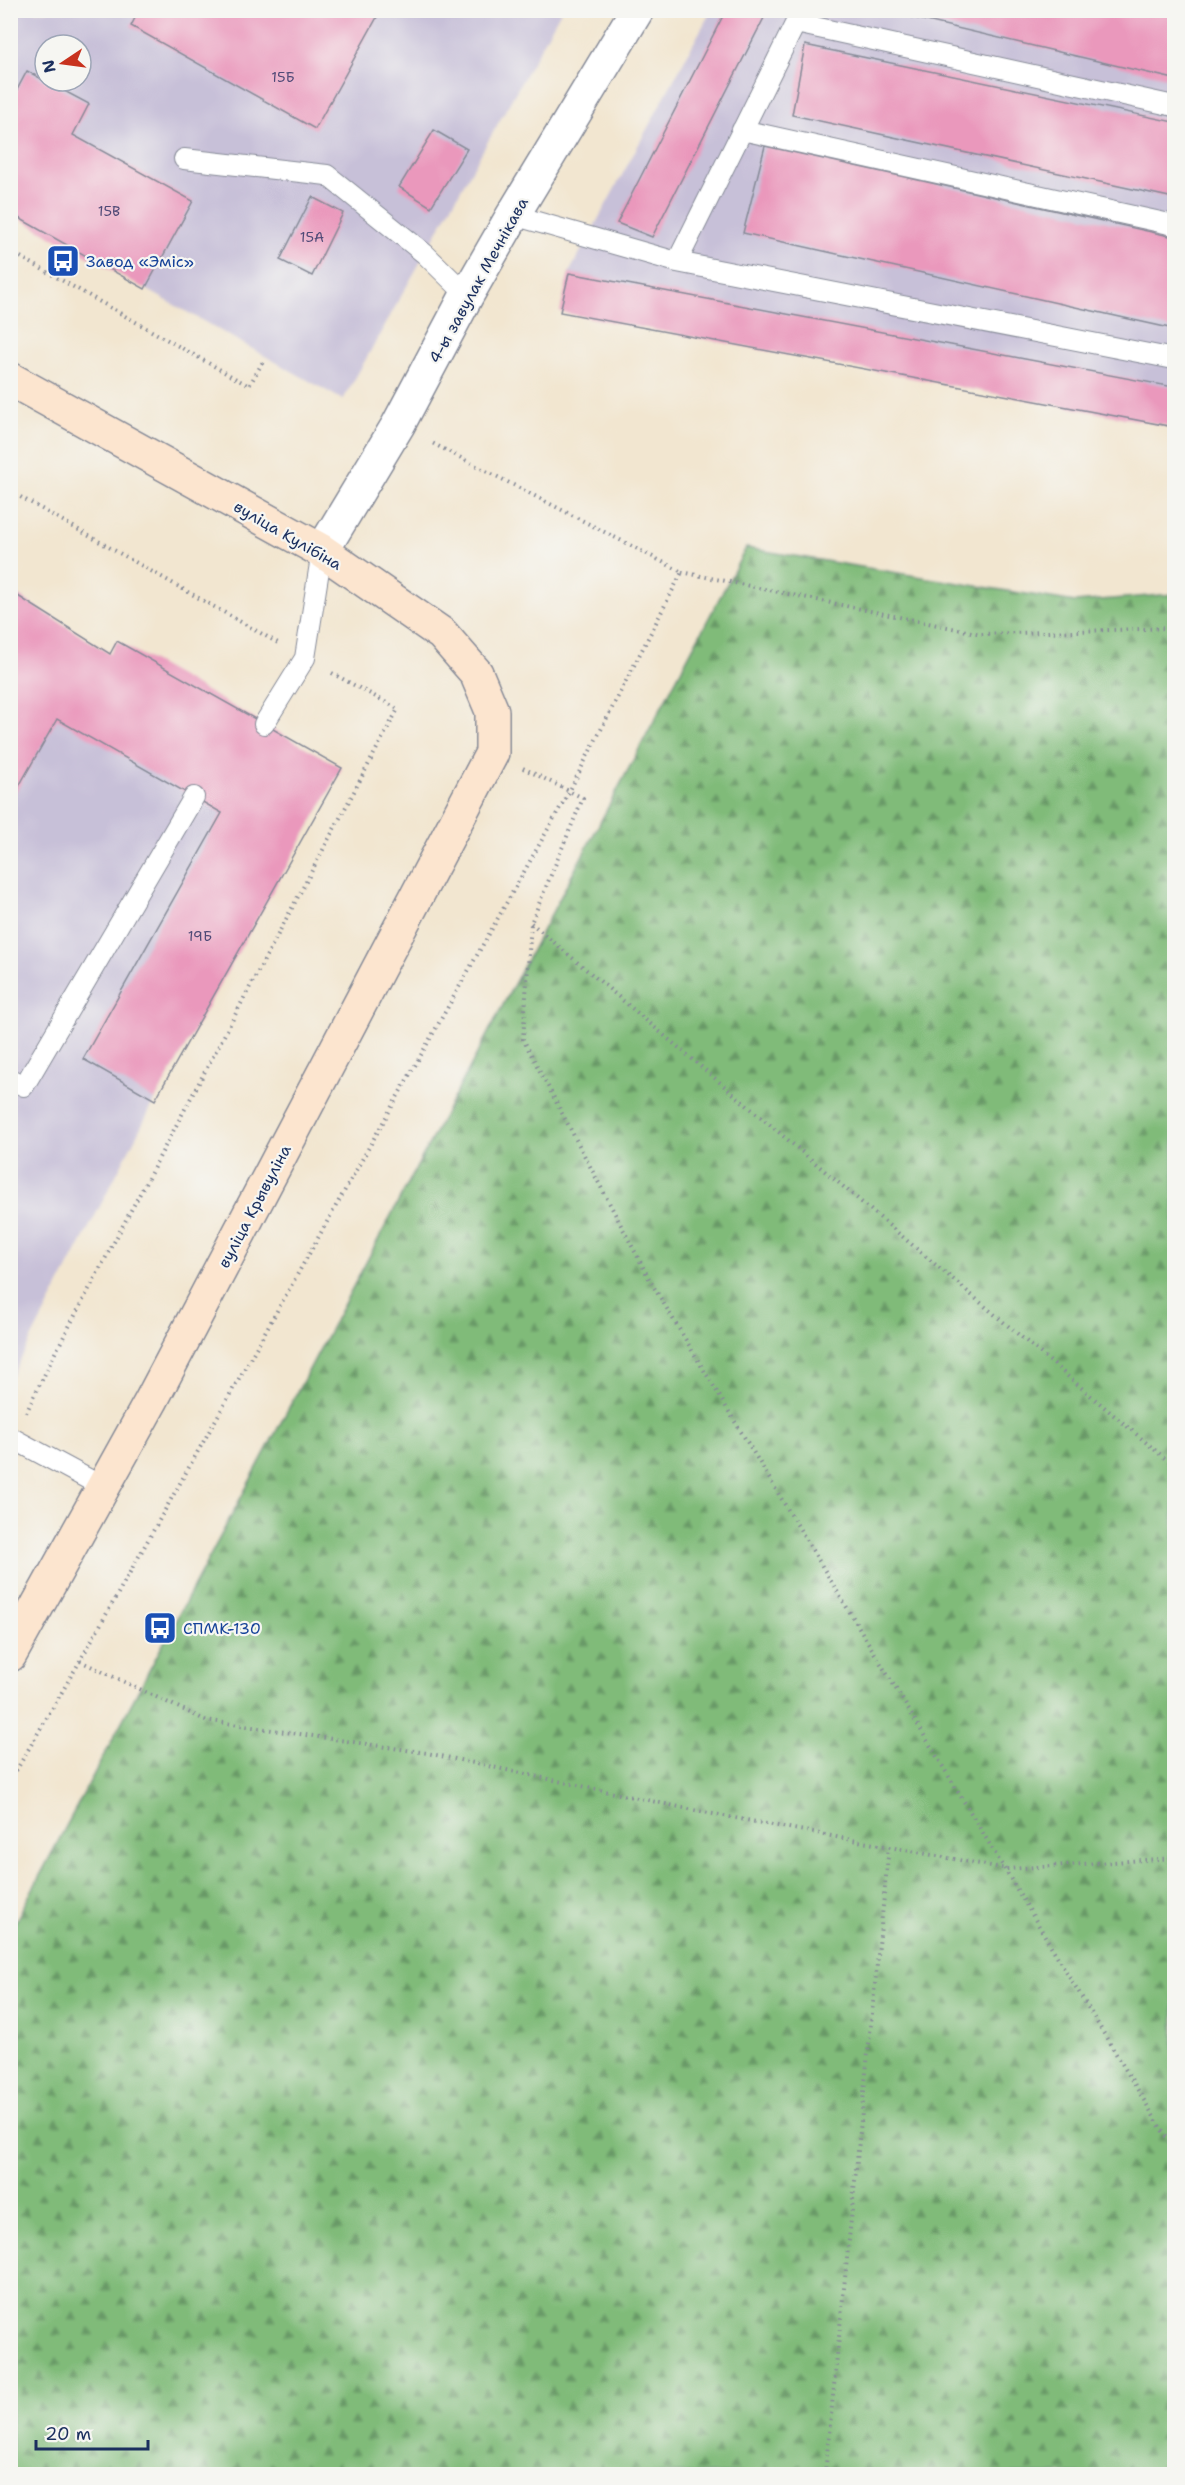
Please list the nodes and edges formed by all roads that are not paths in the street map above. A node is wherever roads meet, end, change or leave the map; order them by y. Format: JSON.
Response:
{"nodes":[{"id":1,"x":637,"y":10,"type":"edge"},
{"id":2,"x":799,"y":17,"type":"edge"},
{"id":3,"x":1174,"y":106,"type":"edge"},
{"id":4,"x":742,"y":130,"type":"junction"},
{"id":5,"x":184,"y":159,"type":"dead end"},
{"id":6,"x":513,"y":215,"type":"junction"},
{"id":7,"x":1174,"y":225,"type":"edge"},
{"id":8,"x":677,"y":262,"type":"junction"},
{"id":9,"x":467,"y":295,"type":"junction"},
{"id":10,"x":1174,"y":359,"type":"edge"},
{"id":11,"x":10,"y":379,"type":"edge"},
{"id":12,"x":322,"y":551,"type":"junction"},
{"id":13,"x":264,"y":724,"type":"dead end"},
{"id":14,"x":492,"y":753,"type":"joint"},
{"id":15,"x":194,"y":797,"type":"dead end"},
{"id":16,"x":10,"y":1079,"type":"edge"},
{"id":17,"x":12,"y":1438,"type":"edge"},
{"id":18,"x":103,"y":1487,"type":"junction"},
{"id":19,"x":10,"y":1655,"type":"edge"}],
"edges":[{"from":1,"to":6,"type":"street","name":"4-ы завулак Мечнікава"},
{"from":2,"to":3,"type":"lane"},
{"from":2,"to":4,"type":"lane"},
{"from":4,"to":7,"type":"lane"},
{"from":4,"to":8,"type":"lane"},
{"from":5,"to":9,"type":"lane"},
{"from":6,"to":8,"type":"lane"},
{"from":6,"to":9,"type":"street","name":"4-ы завулак Мечнікава"},
{"from":8,"to":10,"type":"lane"},
{"from":9,"to":12,"type":"street","name":"4-ы завулак Мечнікава"},
{"from":11,"to":12,"type":"main road","name":"вуліца Кулібіна"},
{"from":12,"to":13,"type":"lane"},
{"from":12,"to":14,"type":"main road","name":"вуліца Кулібіна"},
{"from":14,"to":18,"type":"main road","name":"вуліца Крывуліна"},
{"from":15,"to":16,"type":"lane"},
{"from":17,"to":18,"type":"lane"},
{"from":18,"to":19,"type":"main road","name":"вуліца Крывуліна"}]}
